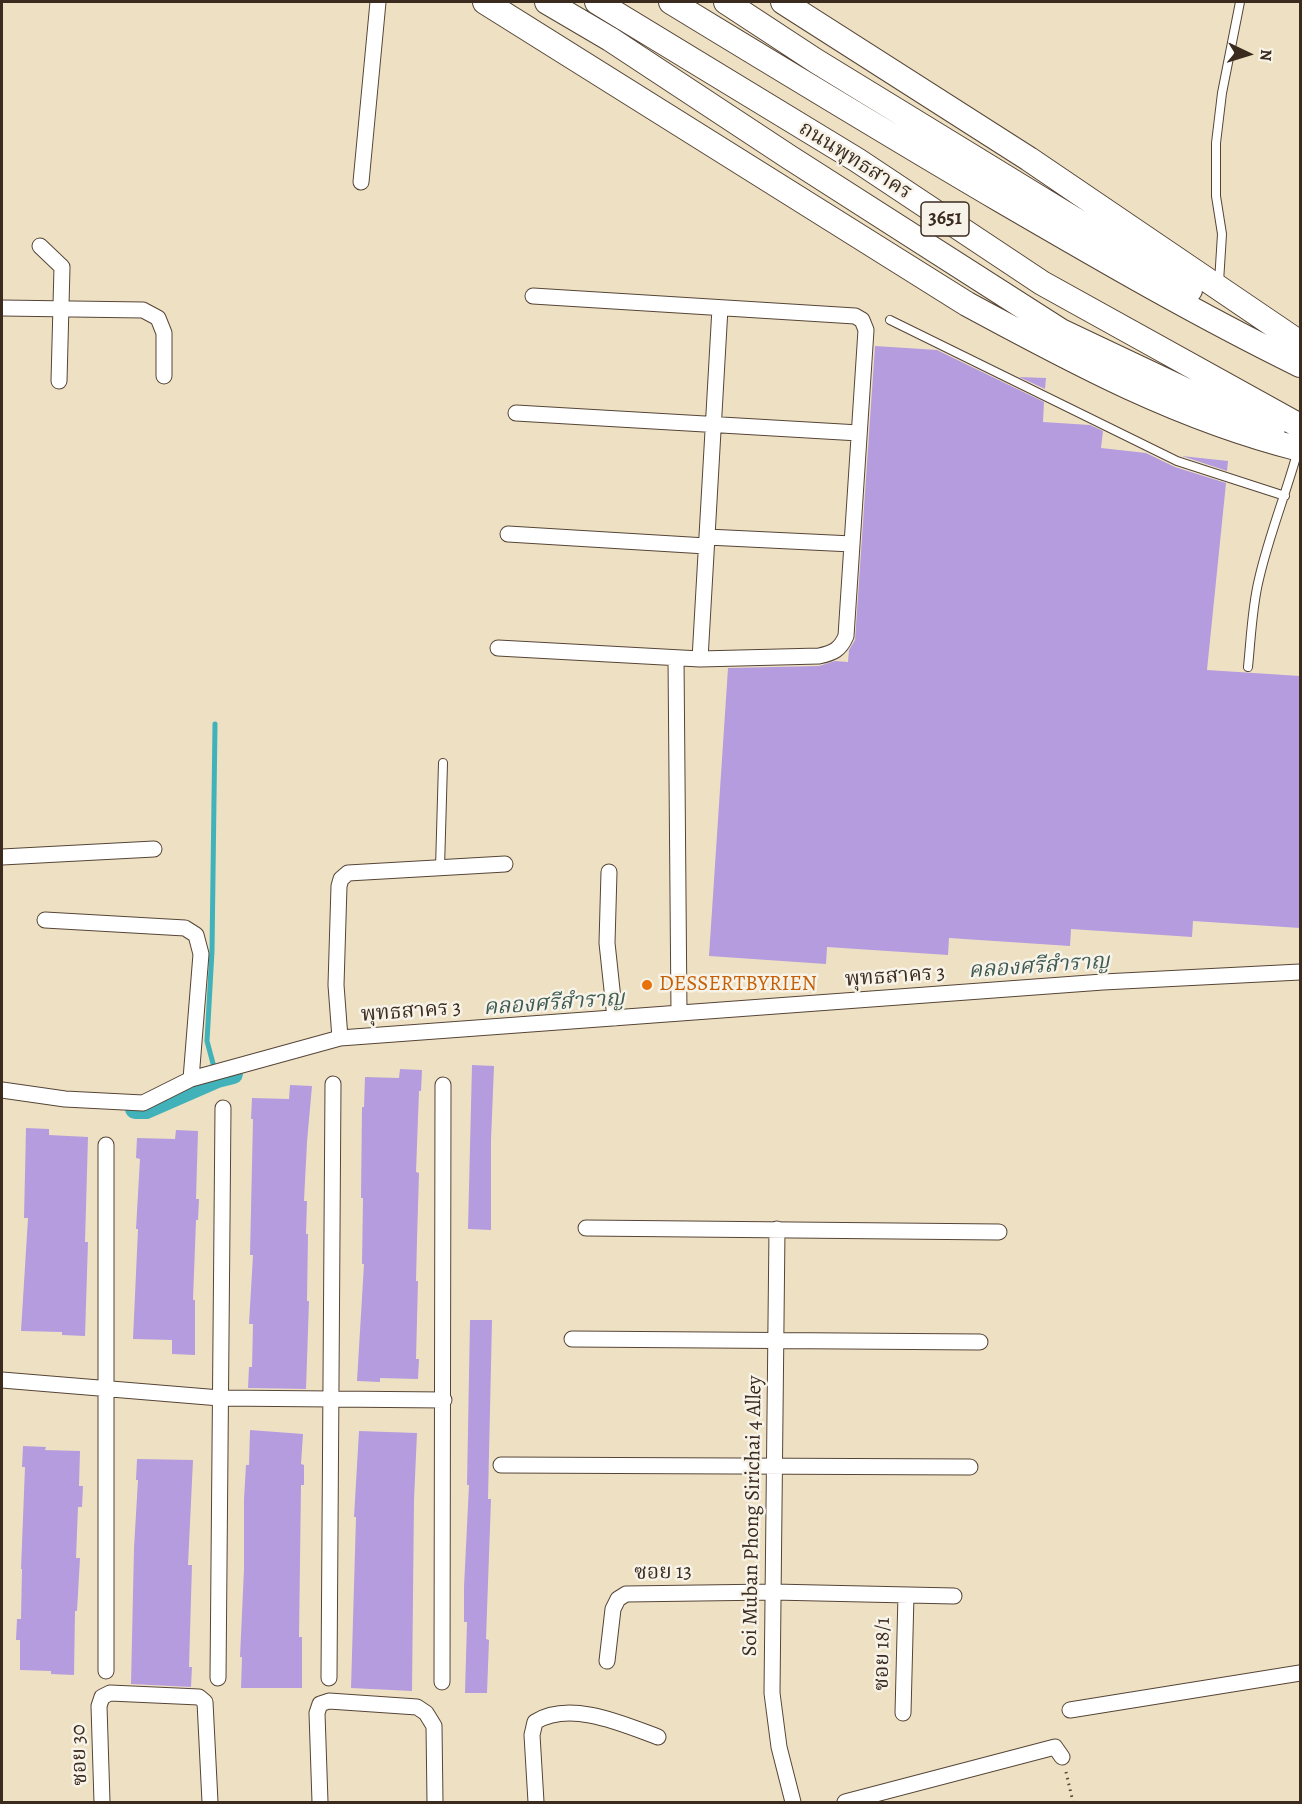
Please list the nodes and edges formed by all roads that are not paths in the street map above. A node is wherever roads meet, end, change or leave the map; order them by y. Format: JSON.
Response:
{"nodes":[{"id":1,"x":378,"y":2,"type":"edge"},
{"id":2,"x":485,"y":2,"type":"edge"},
{"id":3,"x":547,"y":2,"type":"edge"},
{"id":4,"x":597,"y":2,"type":"edge"},
{"id":5,"x":671,"y":2,"type":"edge"},
{"id":6,"x":726,"y":2,"type":"edge"},
{"id":7,"x":783,"y":2,"type":"edge"},
{"id":8,"x":1240,"y":2,"type":"edge"},
{"id":9,"x":361,"y":182,"type":"dead end"},
{"id":10,"x":40,"y":246,"type":"dead end"},
{"id":11,"x":1219,"y":288,"type":"junction"},
{"id":12,"x":533,"y":296,"type":"dead end"},
{"id":13,"x":2,"y":308,"type":"edge"},
{"id":14,"x":720,"y":308,"type":"junction"},
{"id":15,"x":60,"y":309,"type":"junction"},
{"id":16,"x":890,"y":320,"type":"dead end"},
{"id":17,"x":1300,"y":343,"type":"edge"},
{"id":18,"x":1300,"y":354,"type":"edge"},
{"id":19,"x":1300,"y":365,"type":"edge"},
{"id":20,"x":164,"y":376,"type":"dead end"},
{"id":21,"x":59,"y":381,"type":"dead end"},
{"id":22,"x":516,"y":413,"type":"dead end"},
{"id":23,"x":713,"y":425,"type":"junction"},
{"id":24,"x":860,"y":433,"type":"junction"},
{"id":25,"x":1300,"y":441,"type":"edge"},
{"id":26,"x":1285,"y":496,"type":"junction"},
{"id":27,"x":508,"y":534,"type":"dead end"},
{"id":28,"x":707,"y":542,"type":"junction"},
{"id":29,"x":852,"y":544,"type":"junction"},
{"id":30,"x":498,"y":648,"type":"dead end"},
{"id":31,"x":676,"y":658,"type":"junction"},
{"id":32,"x":700,"y":659,"type":"junction"},
{"id":33,"x":1248,"y":667,"type":"dead end"},
{"id":34,"x":443,"y":763,"type":"dead end"},
{"id":35,"x":154,"y":849,"type":"dead end"},
{"id":36,"x":2,"y":857,"type":"edge"},
{"id":37,"x":505,"y":864,"type":"dead end"},
{"id":38,"x":440,"y":868,"type":"junction"},
{"id":39,"x":609,"y":872,"type":"dead end"},
{"id":40,"x":45,"y":920,"type":"dead end"},
{"id":41,"x":1300,"y":972,"type":"edge"},
{"id":42,"x":679,"y":1014,"type":"junction"},
{"id":43,"x":615,"y":1018,"type":"junction"},
{"id":44,"x":340,"y":1038,"type":"junction"},
{"id":45,"x":191,"y":1079,"type":"junction"},
{"id":46,"x":333,"y":1084,"type":"dead end"},
{"id":47,"x":443,"y":1085,"type":"dead end"},
{"id":48,"x":2,"y":1090,"type":"edge"},
{"id":49,"x":224,"y":1108,"type":"dead end"},
{"id":50,"x":106,"y":1145,"type":"dead end"},
{"id":51,"x":586,"y":1228,"type":"dead end"},
{"id":52,"x":777,"y":1228,"type":"junction"},
{"id":53,"x":999,"y":1232,"type":"dead end"},
{"id":54,"x":572,"y":1339,"type":"dead end"},
{"id":55,"x":776,"y":1339,"type":"junction"},
{"id":56,"x":980,"y":1342,"type":"dead end"},
{"id":57,"x":2,"y":1380,"type":"edge"},
{"id":58,"x":107,"y":1388,"type":"junction"},
{"id":59,"x":220,"y":1398,"type":"junction"},
{"id":60,"x":331,"y":1399,"type":"junction"},
{"id":61,"x":444,"y":1400,"type":"junction"},
{"id":62,"x":501,"y":1465,"type":"dead end"},
{"id":63,"x":775,"y":1465,"type":"junction"},
{"id":64,"x":970,"y":1467,"type":"dead end"},
{"id":65,"x":773,"y":1592,"type":"junction"},
{"id":66,"x":906,"y":1595,"type":"junction"},
{"id":67,"x":954,"y":1596,"type":"dead end"},
{"id":68,"x":607,"y":1661,"type":"dead end"},
{"id":69,"x":106,"y":1671,"type":"dead end"},
{"id":70,"x":1300,"y":1673,"type":"edge"},
{"id":71,"x":218,"y":1678,"type":"dead end"},
{"id":72,"x":329,"y":1678,"type":"dead end"},
{"id":73,"x":442,"y":1682,"type":"dead end"},
{"id":74,"x":1070,"y":1710,"type":"dead end"},
{"id":75,"x":903,"y":1713,"type":"dead end"},
{"id":76,"x":658,"y":1737,"type":"dead end"},
{"id":77,"x":1062,"y":1757,"type":"road end"},
{"id":78,"x":102,"y":1803,"type":"edge"},
{"id":79,"x":210,"y":1803,"type":"edge"},
{"id":80,"x":320,"y":1803,"type":"edge"},
{"id":81,"x":435,"y":1803,"type":"edge"},
{"id":82,"x":536,"y":1803,"type":"edge"},
{"id":83,"x":793,"y":1803,"type":"edge"},
{"id":84,"x":845,"y":1803,"type":"edge"}],
"edges":[{"from":1,"to":9,"type":"street"},
{"from":2,"to":25,"type":"main road"},
{"from":3,"to":25,"type":"main road"},
{"from":4,"to":25,"type":"main road","name":"ถนนพุทธสาคร","number":"3651"},
{"from":5,"to":19,"type":"main road","name":"ถนนพุทธสาคร","number":"3651"},
{"from":6,"to":18,"type":"main road"},
{"from":7,"to":11,"type":"main road"},
{"from":8,"to":11,"type":"lane"},
{"from":10,"to":15,"type":"street"},
{"from":11,"to":17,"type":"main road"},
{"from":12,"to":14,"type":"street"},
{"from":13,"to":15,"type":"street"},
{"from":14,"to":23,"type":"street"},
{"from":14,"to":24,"type":"street"},
{"from":15,"to":20,"type":"street"},
{"from":15,"to":21,"type":"street"},
{"from":16,"to":26,"type":"lane"},
{"from":22,"to":23,"type":"street"},
{"from":23,"to":24,"type":"street"},
{"from":23,"to":28,"type":"street"},
{"from":24,"to":29,"type":"street"},
{"from":25,"to":26,"type":"lane"},
{"from":26,"to":33,"type":"lane"},
{"from":27,"to":28,"type":"street"},
{"from":28,"to":29,"type":"street"},
{"from":28,"to":32,"type":"street"},
{"from":29,"to":32,"type":"street"},
{"from":30,"to":31,"type":"street"},
{"from":31,"to":32,"type":"street"},
{"from":31,"to":42,"type":"street"},
{"from":34,"to":38,"type":"lane"},
{"from":35,"to":36,"type":"street"},
{"from":37,"to":38,"type":"street"},
{"from":38,"to":44,"type":"street"},
{"from":39,"to":43,"type":"street"},
{"from":40,"to":45,"type":"street"},
{"from":41,"to":42,"type":"street","name":"พุทธสาคร 3"},
{"from":42,"to":43,"type":"street","name":"พุทธสาคร 3"},
{"from":43,"to":44,"type":"street","name":"พุทธสาคร 3"},
{"from":44,"to":45,"type":"street","name":"พุทธสาคร 3"},
{"from":45,"to":48,"type":"street","name":"พุทธสาคร 3"},
{"from":46,"to":60,"type":"street"},
{"from":47,"to":61,"type":"street"},
{"from":49,"to":59,"type":"street"},
{"from":50,"to":58,"type":"street"},
{"from":51,"to":52,"type":"street"},
{"from":52,"to":53,"type":"street"},
{"from":52,"to":55,"type":"street","name":"Soi Muban Phong Sirichai 4 Alley"},
{"from":54,"to":55,"type":"street"},
{"from":55,"to":56,"type":"street"},
{"from":55,"to":63,"type":"street","name":"Soi Muban Phong Sirichai 4 Alley"},
{"from":57,"to":58,"type":"street"},
{"from":58,"to":59,"type":"street"},
{"from":58,"to":69,"type":"street"},
{"from":59,"to":60,"type":"street"},
{"from":59,"to":71,"type":"street"},
{"from":60,"to":61,"type":"street"},
{"from":60,"to":72,"type":"street"},
{"from":61,"to":73,"type":"street"},
{"from":62,"to":63,"type":"street"},
{"from":63,"to":64,"type":"street"},
{"from":63,"to":65,"type":"street","name":"Soi Muban Phong Sirichai 4 Alley"},
{"from":65,"to":66,"type":"street","name":"ซอย 13"},
{"from":65,"to":68,"type":"street","name":"ซอย 13"},
{"from":65,"to":83,"type":"street","name":"Soi Muban Phong Sirichai 4 Alley"},
{"from":66,"to":67,"type":"street","name":"ซอย 13"},
{"from":66,"to":75,"type":"street","name":"ซอย 18/1"},
{"from":70,"to":74,"type":"street"},
{"from":76,"to":82,"type":"street"},
{"from":77,"to":84,"type":"street"},
{"from":78,"to":79,"type":"street","name":"ซอย 30"},
{"from":80,"to":81,"type":"street"}]}
